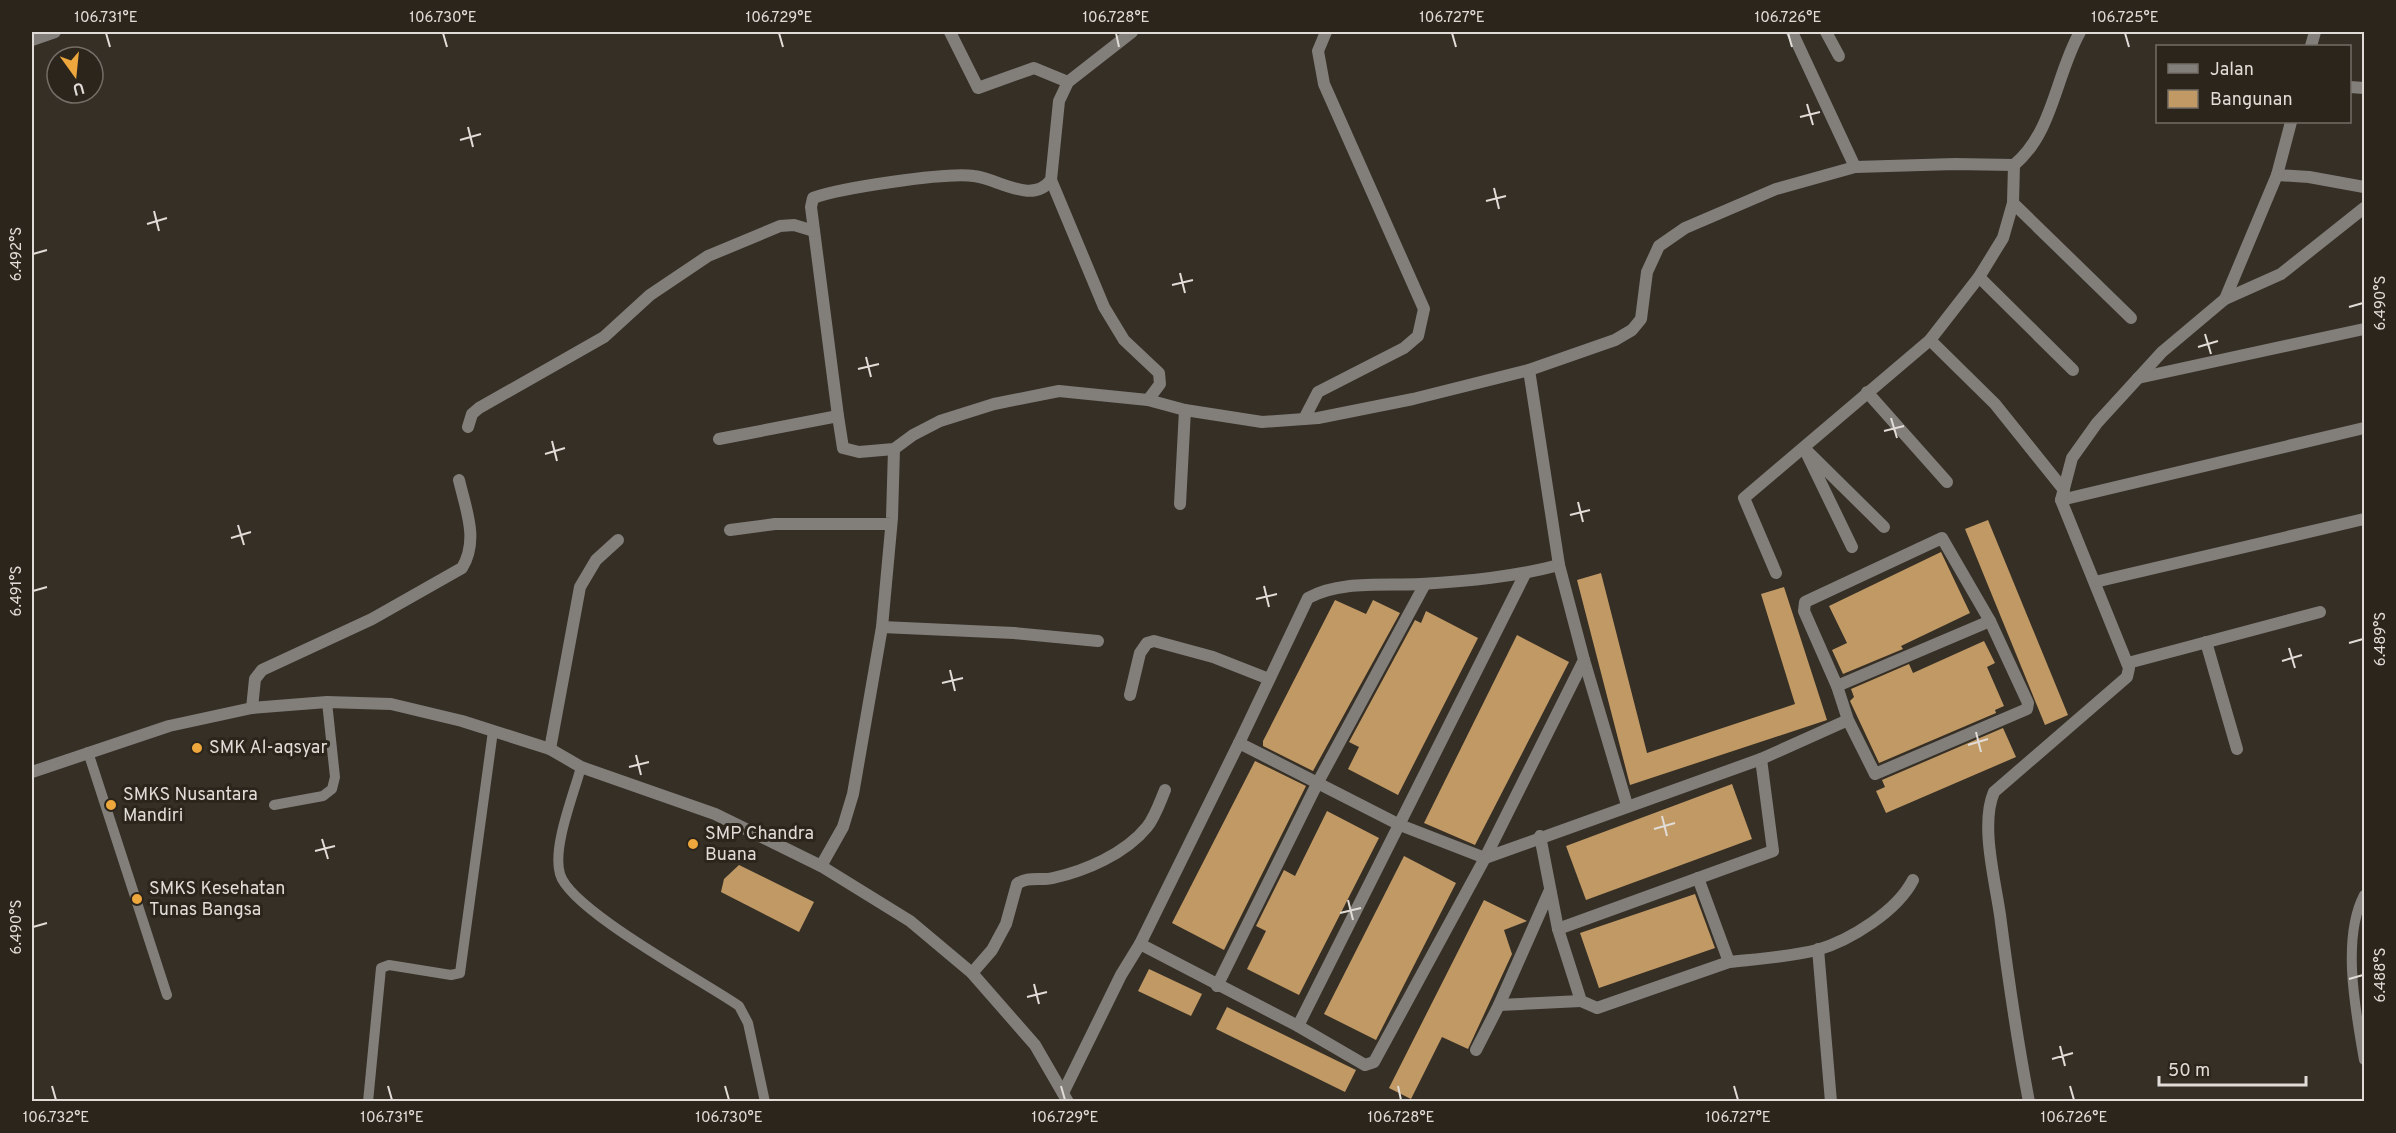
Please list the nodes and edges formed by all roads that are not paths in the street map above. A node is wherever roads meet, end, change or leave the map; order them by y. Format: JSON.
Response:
{"nodes":[{"id":1,"x":55,"y":32,"type":"edge"},
{"id":2,"x":950,"y":32,"type":"edge"},
{"id":3,"x":1132,"y":32,"type":"edge"},
{"id":4,"x":1326,"y":32,"type":"edge"},
{"id":5,"x":1792,"y":32,"type":"edge"},
{"id":6,"x":1826,"y":32,"type":"edge"},
{"id":7,"x":2080,"y":32,"type":"edge"},
{"id":8,"x":32,"y":40,"type":"edge"},
{"id":9,"x":1839,"y":56,"type":"dead end"},
{"id":10,"x":1068,"y":82,"type":"junction"},
{"id":11,"x":2291,"y":123,"type":"edge"},
{"id":12,"x":2014,"y":165,"type":"junction"},
{"id":13,"x":1855,"y":167,"type":"junction"},
{"id":14,"x":2277,"y":175,"type":"junction"},
{"id":15,"x":1051,"y":180,"type":"junction"},
{"id":16,"x":2364,"y":187,"type":"edge"},
{"id":17,"x":2013,"y":203,"type":"junction"},
{"id":18,"x":2364,"y":208,"type":"edge"},
{"id":19,"x":814,"y":231,"type":"junction"},
{"id":20,"x":1979,"y":277,"type":"junction"},
{"id":21,"x":2225,"y":300,"type":"junction"},
{"id":22,"x":2131,"y":318,"type":"dead end"},
{"id":23,"x":2364,"y":329,"type":"edge"},
{"id":24,"x":1930,"y":340,"type":"junction"},
{"id":25,"x":1529,"y":370,"type":"junction"},
{"id":26,"x":2073,"y":370,"type":"dead end"},
{"id":27,"x":2138,"y":378,"type":"junction"},
{"id":28,"x":1867,"y":392,"type":"junction"},
{"id":29,"x":1148,"y":400,"type":"junction"},
{"id":30,"x":1185,"y":410,"type":"junction"},
{"id":31,"x":838,"y":416,"type":"junction"},
{"id":32,"x":1304,"y":419,"type":"junction"},
{"id":33,"x":468,"y":426,"type":"dead end"},
{"id":34,"x":2364,"y":428,"type":"edge"},
{"id":35,"x":719,"y":439,"type":"dead end"},
{"id":36,"x":1804,"y":448,"type":"junction"},
{"id":37,"x":894,"y":449,"type":"junction"},
{"id":38,"x":459,"y":480,"type":"dead end"},
{"id":39,"x":1947,"y":482,"type":"dead end"},
{"id":40,"x":2062,"y":495,"type":"junction"},
{"id":41,"x":1180,"y":504,"type":"dead end"},
{"id":42,"x":2364,"y":519,"type":"edge"},
{"id":43,"x":891,"y":524,"type":"junction"},
{"id":44,"x":1884,"y":527,"type":"dead end"},
{"id":45,"x":730,"y":530,"type":"dead end"},
{"id":46,"x":618,"y":540,"type":"dead end"},
{"id":47,"x":1852,"y":547,"type":"dead end"},
{"id":48,"x":1559,"y":565,"type":"junction"},
{"id":49,"x":1776,"y":573,"type":"dead end"},
{"id":50,"x":1525,"y":574,"type":"junction"},
{"id":51,"x":2095,"y":582,"type":"junction"},
{"id":52,"x":1425,"y":584,"type":"junction"},
{"id":53,"x":2320,"y":612,"type":"dead end"},
{"id":54,"x":1990,"y":621,"type":"junction"},
{"id":55,"x":882,"y":627,"type":"junction"},
{"id":56,"x":1098,"y":641,"type":"dead end"},
{"id":57,"x":2206,"y":642,"type":"junction"},
{"id":58,"x":1584,"y":660,"type":"junction"},
{"id":59,"x":2128,"y":663,"type":"junction"},
{"id":60,"x":1269,"y":679,"type":"junction"},
{"id":61,"x":1837,"y":686,"type":"junction"},
{"id":62,"x":1130,"y":694,"type":"dead end"},
{"id":63,"x":327,"y":702,"type":"junction"},
{"id":64,"x":252,"y":708,"type":"junction"},
{"id":65,"x":1848,"y":720,"type":"junction"},
{"id":66,"x":493,"y":731,"type":"junction"},
{"id":67,"x":1239,"y":744,"type":"junction"},
{"id":68,"x":550,"y":749,"type":"junction"},
{"id":69,"x":2238,"y":749,"type":"dead end"},
{"id":70,"x":88,"y":752,"type":"junction"},
{"id":71,"x":1761,"y":759,"type":"junction"},
{"id":72,"x":582,"y":767,"type":"junction"},
{"id":73,"x":32,"y":772,"type":"edge"},
{"id":74,"x":1317,"y":782,"type":"junction"},
{"id":75,"x":1165,"y":790,"type":"dead end"},
{"id":76,"x":274,"y":804,"type":"dead end"},
{"id":77,"x":1627,"y":805,"type":"junction"},
{"id":78,"x":1400,"y":825,"type":"junction"},
{"id":79,"x":1540,"y":836,"type":"junction"},
{"id":80,"x":1485,"y":858,"type":"junction"},
{"id":81,"x":821,"y":866,"type":"junction"},
{"id":82,"x":1698,"y":878,"type":"junction"},
{"id":83,"x":1913,"y":880,"type":"dead end"},
{"id":84,"x":1550,"y":890,"type":"junction"},
{"id":85,"x":2364,"y":895,"type":"edge"},
{"id":86,"x":1558,"y":928,"type":"junction"},
{"id":87,"x":1140,"y":944,"type":"junction"},
{"id":88,"x":1818,"y":950,"type":"junction"},
{"id":89,"x":1729,"y":962,"type":"junction"},
{"id":90,"x":972,"y":973,"type":"junction"},
{"id":91,"x":1217,"y":986,"type":"junction"},
{"id":92,"x":167,"y":995,"type":"dead end"},
{"id":93,"x":1581,"y":1001,"type":"junction"},
{"id":94,"x":1499,"y":1005,"type":"junction"},
{"id":95,"x":1298,"y":1026,"type":"junction"},
{"id":96,"x":1476,"y":1050,"type":"dead end"},
{"id":97,"x":2364,"y":1060,"type":"edge"},
{"id":98,"x":1066,"y":1097,"type":"edge"},
{"id":99,"x":368,"y":1101,"type":"edge"},
{"id":100,"x":765,"y":1101,"type":"edge"},
{"id":101,"x":1831,"y":1101,"type":"edge"},
{"id":102,"x":2029,"y":1101,"type":"edge"}],
"edges":[{"from":1,"to":8,"type":"street"},
{"from":2,"to":10,"type":"street"},
{"from":3,"to":10,"type":"street"},
{"from":4,"to":32,"type":"street"},
{"from":5,"to":13,"type":"street"},
{"from":6,"to":9,"type":"street"},
{"from":7,"to":12,"type":"street"},
{"from":10,"to":15,"type":"street"},
{"from":11,"to":14,"type":"street"},
{"from":12,"to":13,"type":"street"},
{"from":12,"to":17,"type":"street"},
{"from":13,"to":25,"type":"street"},
{"from":14,"to":16,"type":"street"},
{"from":14,"to":21,"type":"street"},
{"from":15,"to":19,"type":"street"},
{"from":15,"to":29,"type":"street"},
{"from":17,"to":20,"type":"street"},
{"from":17,"to":22,"type":"street"},
{"from":18,"to":21,"type":"street"},
{"from":19,"to":31,"type":"street"},
{"from":19,"to":33,"type":"street"},
{"from":20,"to":24,"type":"street"},
{"from":20,"to":26,"type":"street"},
{"from":21,"to":27,"type":"street"},
{"from":23,"to":27,"type":"street"},
{"from":24,"to":28,"type":"street"},
{"from":24,"to":40,"type":"street"},
{"from":25,"to":32,"type":"street"},
{"from":25,"to":48,"type":"street"},
{"from":27,"to":40,"type":"street"},
{"from":28,"to":36,"type":"street"},
{"from":28,"to":39,"type":"street"},
{"from":29,"to":30,"type":"street"},
{"from":29,"to":37,"type":"street"},
{"from":30,"to":32,"type":"street"},
{"from":30,"to":41,"type":"street"},
{"from":31,"to":35,"type":"street"},
{"from":31,"to":37,"type":"street"},
{"from":34,"to":40,"type":"street"},
{"from":36,"to":44,"type":"street"},
{"from":36,"to":47,"type":"street"},
{"from":36,"to":49,"type":"street"},
{"from":37,"to":43,"type":"street"},
{"from":38,"to":64,"type":"street"},
{"from":40,"to":51,"type":"street"},
{"from":42,"to":51,"type":"street"},
{"from":43,"to":45,"type":"street"},
{"from":43,"to":55,"type":"street"},
{"from":46,"to":68,"type":"street"},
{"from":48,"to":50,"type":"street"},
{"from":48,"to":58,"type":"street"},
{"from":50,"to":52,"type":"street"},
{"from":50,"to":78,"type":"street"},
{"from":51,"to":59,"type":"street"},
{"from":52,"to":60,"type":"street"},
{"from":52,"to":74,"type":"street"},
{"from":53,"to":57,"type":"street"},
{"from":54,"to":61,"type":"street"},
{"from":54,"to":61,"type":"street"},
{"from":54,"to":65,"type":"street"},
{"from":55,"to":56,"type":"street"},
{"from":55,"to":81,"type":"street"},
{"from":57,"to":59,"type":"street"},
{"from":57,"to":69,"type":"street"},
{"from":58,"to":77,"type":"street"},
{"from":58,"to":80,"type":"street"},
{"from":59,"to":102,"type":"street"},
{"from":60,"to":62,"type":"street"},
{"from":60,"to":67,"type":"street"},
{"from":61,"to":65,"type":"street"},
{"from":63,"to":64,"type":"street"},
{"from":63,"to":66,"type":"street"},
{"from":63,"to":76,"type":"lane"},
{"from":64,"to":70,"type":"street"},
{"from":65,"to":71,"type":"street"},
{"from":66,"to":68,"type":"street"},
{"from":66,"to":99,"type":"lane"},
{"from":67,"to":74,"type":"street"},
{"from":67,"to":87,"type":"street"},
{"from":68,"to":72,"type":"street"},
{"from":70,"to":73,"type":"street"},
{"from":70,"to":92,"type":"lane"},
{"from":71,"to":77,"type":"street"},
{"from":71,"to":82,"type":"street"},
{"from":72,"to":81,"type":"street"},
{"from":72,"to":100,"type":"lane"},
{"from":74,"to":78,"type":"street"},
{"from":74,"to":91,"type":"street"},
{"from":75,"to":90,"type":"street"},
{"from":77,"to":79,"type":"street"},
{"from":78,"to":80,"type":"street"},
{"from":78,"to":95,"type":"street"},
{"from":79,"to":80,"type":"street"},
{"from":79,"to":84,"type":"street"},
{"from":80,"to":95,"type":"street"},
{"from":81,"to":90,"type":"street"},
{"from":82,"to":86,"type":"street"},
{"from":82,"to":89,"type":"street"},
{"from":83,"to":88,"type":"street"},
{"from":84,"to":86,"type":"street"},
{"from":84,"to":94,"type":"street"},
{"from":85,"to":97,"type":"lane"},
{"from":86,"to":93,"type":"street"},
{"from":87,"to":91,"type":"street"},
{"from":87,"to":98,"type":"street"},
{"from":88,"to":89,"type":"street"},
{"from":88,"to":101,"type":"street"},
{"from":89,"to":93,"type":"street"},
{"from":90,"to":98,"type":"street"},
{"from":91,"to":95,"type":"street"},
{"from":93,"to":94,"type":"street"},
{"from":94,"to":96,"type":"street"}]}
